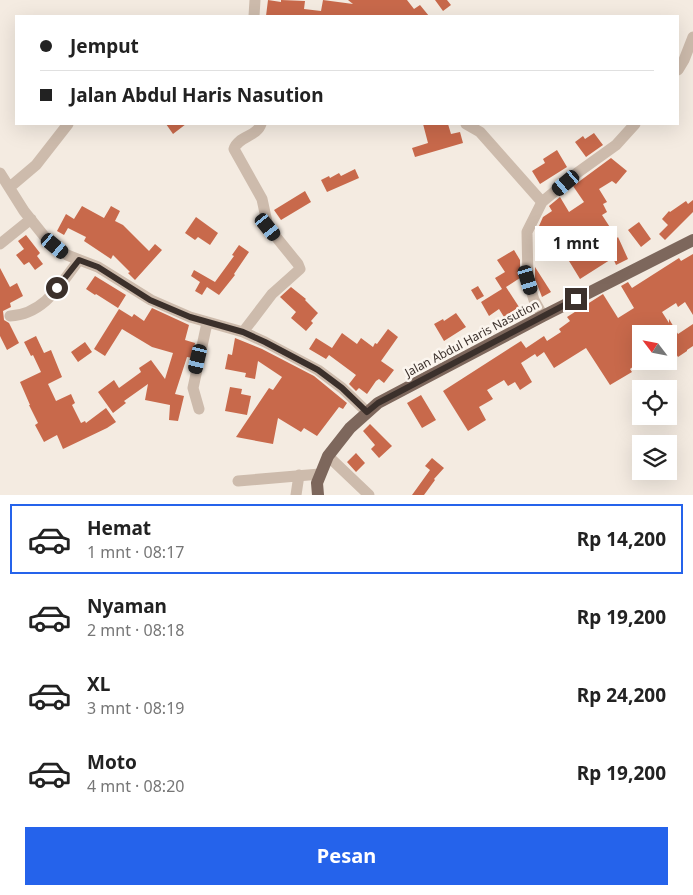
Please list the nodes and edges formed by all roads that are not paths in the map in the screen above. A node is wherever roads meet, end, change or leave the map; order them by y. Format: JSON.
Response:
{"nodes":[{"id":1,"x":255,"y":0,"type":"edge"},
{"id":2,"x":254,"y":15,"type":"edge"},
{"id":3,"x":693,"y":37,"type":"edge"},
{"id":4,"x":679,"y":68,"type":"edge"},
{"id":5,"x":67,"y":125,"type":"edge"},
{"id":6,"x":260,"y":125,"type":"edge"},
{"id":7,"x":468,"y":125,"type":"edge"},
{"id":8,"x":634,"y":125,"type":"edge"},
{"id":9,"x":0,"y":173,"type":"edge"},
{"id":10,"x":10,"y":187,"type":"junction"},
{"id":11,"x":542,"y":202,"type":"junction"},
{"id":12,"x":31,"y":219,"type":"junction"},
{"id":13,"x":693,"y":240,"type":"edge"},
{"id":14,"x":0,"y":244,"type":"edge"},
{"id":15,"x":79,"y":260,"type":"junction"},
{"id":16,"x":10,"y":316,"type":"dead end"},
{"id":17,"x":543,"y":316,"type":"junction"},
{"id":18,"x":207,"y":323,"type":"junction"},
{"id":19,"x":243,"y":332,"type":"junction"},
{"id":20,"x":199,"y":409,"type":"dead end"},
{"id":21,"x":367,"y":412,"type":"junction"},
{"id":22,"x":328,"y":456,"type":"junction"},
{"id":23,"x":299,"y":475,"type":"junction"},
{"id":24,"x":238,"y":481,"type":"dead end"},
{"id":25,"x":318,"y":483,"type":"edge"},
{"id":26,"x":296,"y":495,"type":"edge"},
{"id":27,"x":368,"y":495,"type":"edge"}],
"edges":[{"from":1,"to":2,"type":"street"},
{"from":3,"to":4,"type":"street"},
{"from":5,"to":10,"type":"street"},
{"from":6,"to":19,"type":"street"},
{"from":7,"to":11,"type":"street"},
{"from":8,"to":11,"type":"street"},
{"from":9,"to":10,"type":"street"},
{"from":10,"to":12,"type":"street"},
{"from":11,"to":17,"type":"street"},
{"from":12,"to":14,"type":"street"},
{"from":12,"to":15,"type":"street"},
{"from":13,"to":17,"type":"main road","name":"Jalan Abdul Haris Nasution"},
{"from":15,"to":16,"type":"street"},
{"from":15,"to":18,"type":"street"},
{"from":17,"to":21,"type":"main road","name":"Jalan Abdul Haris Nasution"},
{"from":18,"to":19,"type":"street"},
{"from":18,"to":20,"type":"street"},
{"from":19,"to":21,"type":"street"},
{"from":21,"to":22,"type":"main road","name":"Jalan Abdul Haris Nasution"},
{"from":22,"to":25,"type":"main road","name":"Jalan Abdul Haris Nasution"},
{"from":22,"to":27,"type":"street"},
{"from":23,"to":24,"type":"street"},
{"from":23,"to":25,"type":"street"},
{"from":23,"to":26,"type":"street"}]}
